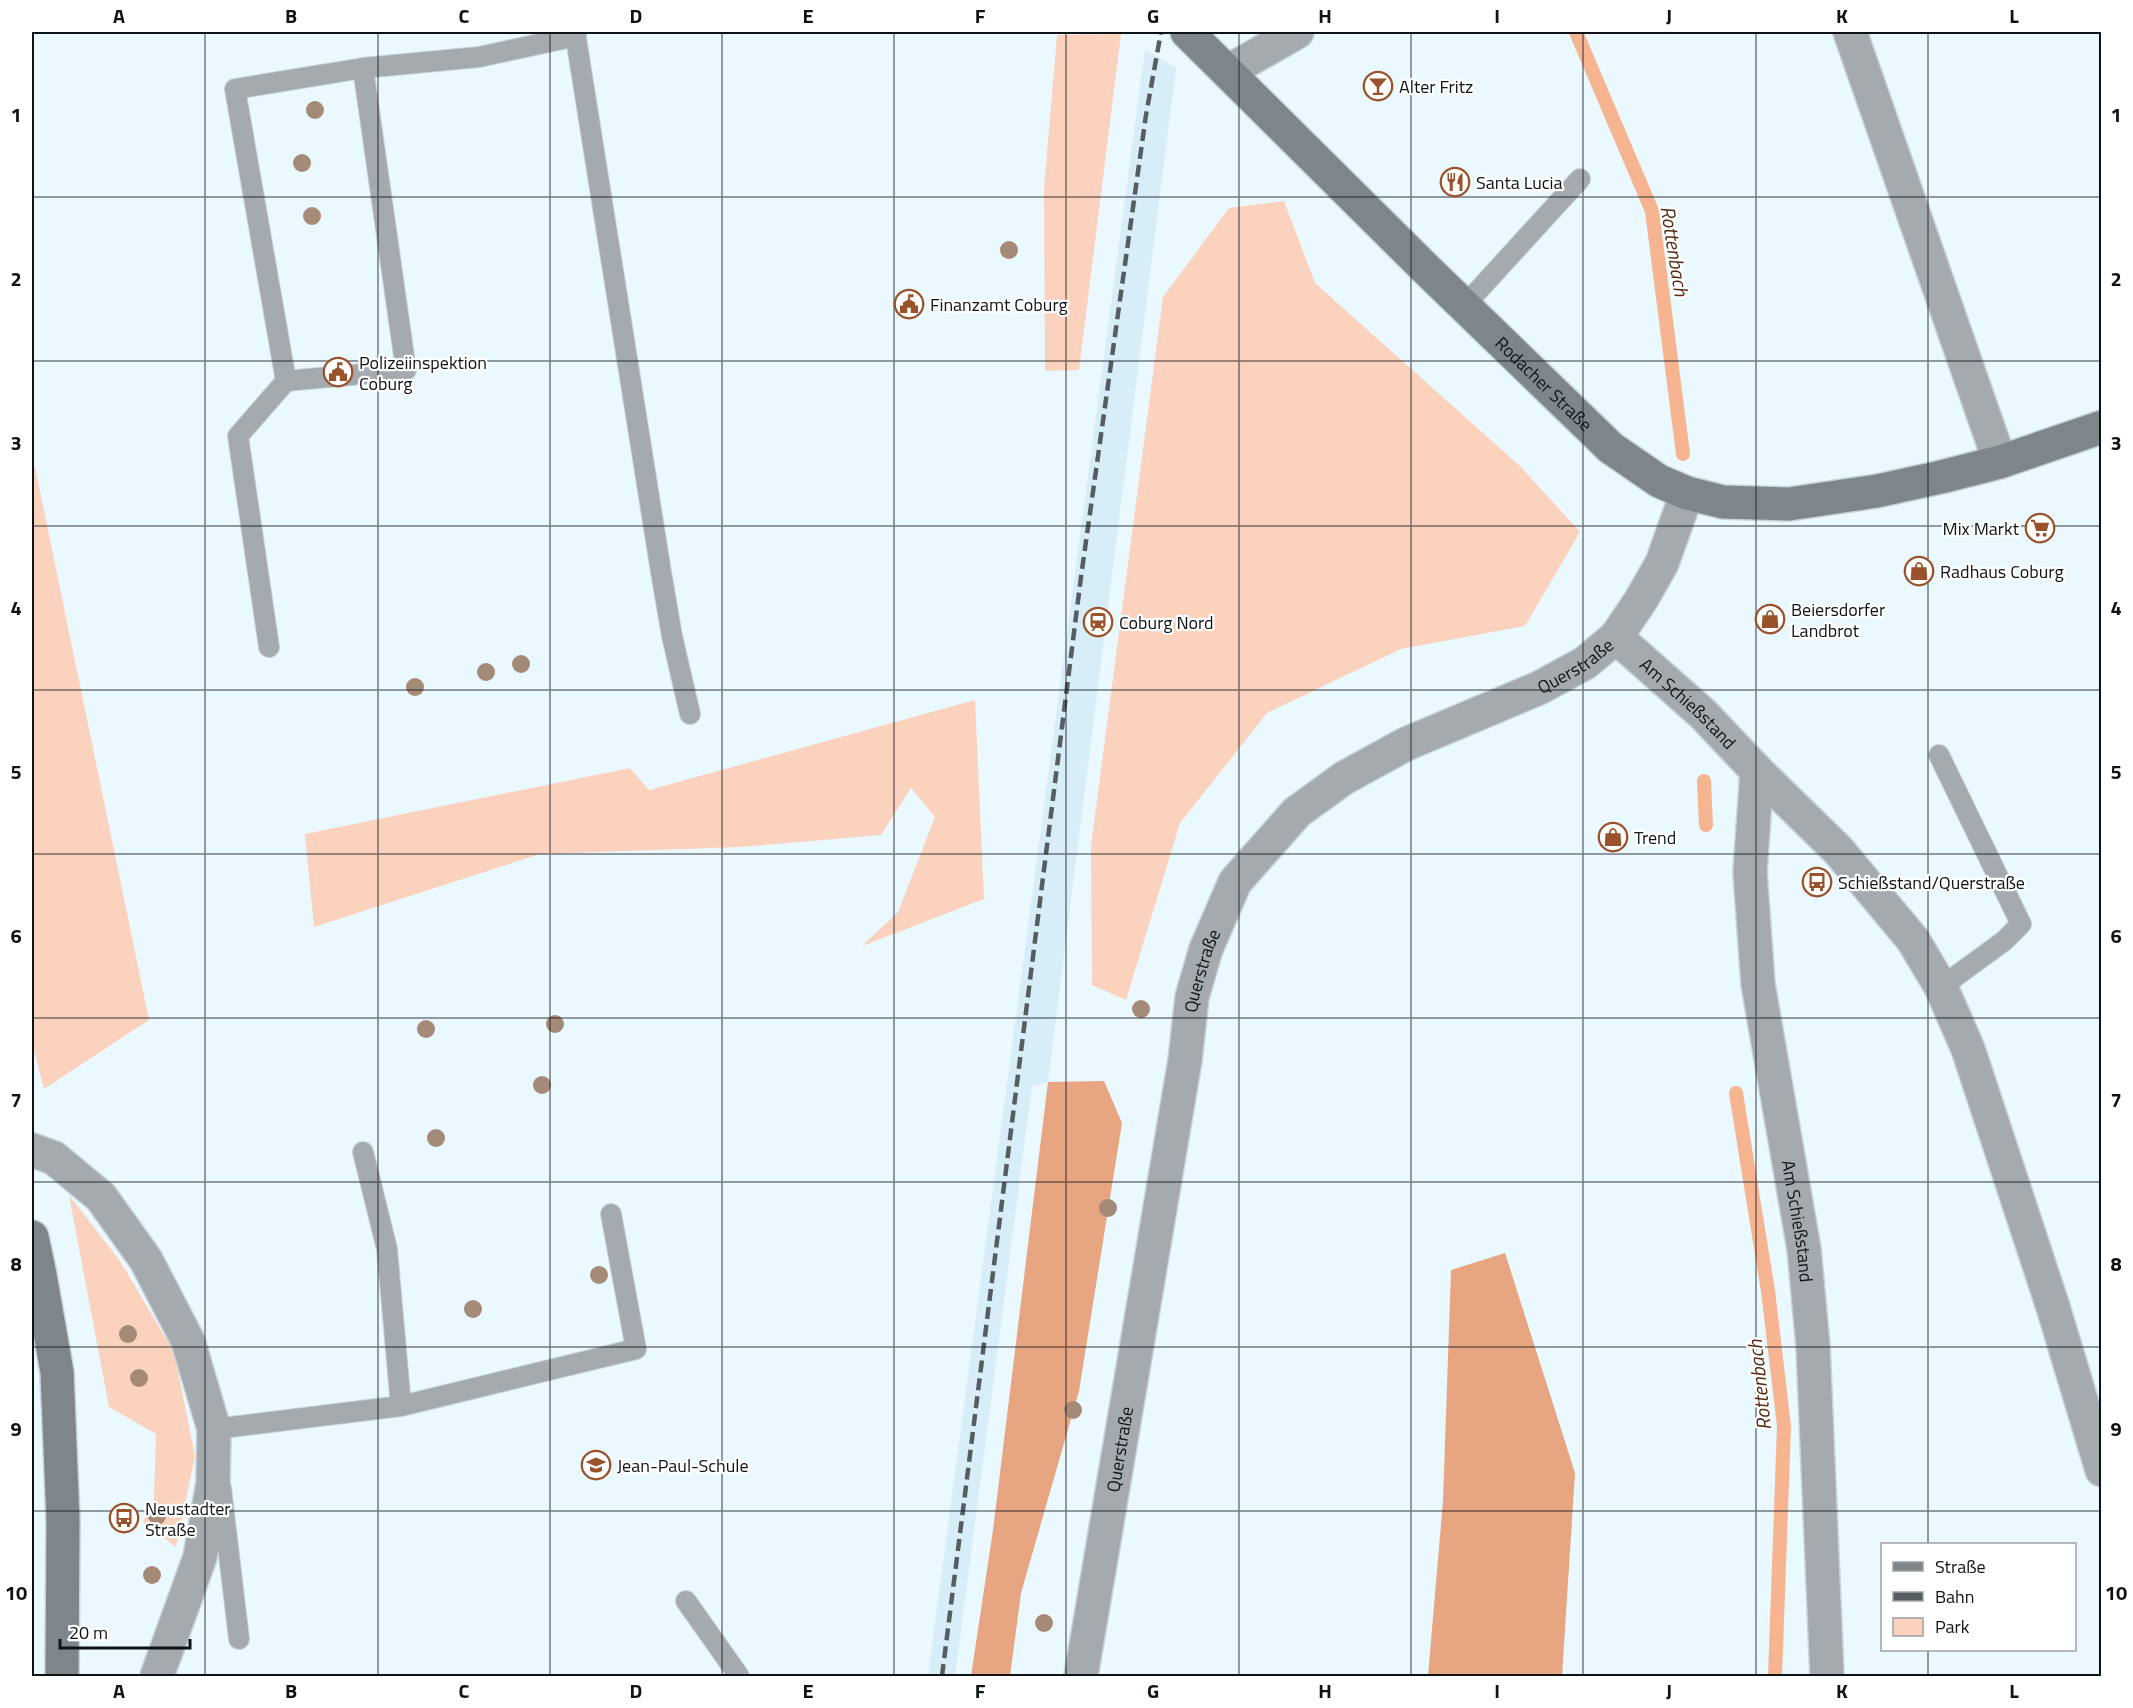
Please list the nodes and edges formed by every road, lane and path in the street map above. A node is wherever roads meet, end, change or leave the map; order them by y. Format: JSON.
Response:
{"nodes":[{"id":1,"x":1187,"y":32,"type":"edge"},
{"id":2,"x":1297,"y":32,"type":"edge"},
{"id":3,"x":1850,"y":32,"type":"edge"},
{"id":4,"x":576,"y":34,"type":"edge"},
{"id":5,"x":363,"y":68,"type":"junction"},
{"id":6,"x":1229,"y":71,"type":"junction"},
{"id":7,"x":1580,"y":179,"type":"dead end"},
{"id":8,"x":1464,"y":306,"type":"junction"},
{"id":9,"x":286,"y":381,"type":"junction"},
{"id":10,"x":2102,"y":427,"type":"edge"},
{"id":11,"x":2000,"y":462,"type":"junction"},
{"id":12,"x":1687,"y":493,"type":"junction"},
{"id":13,"x":1616,"y":638,"type":"junction"},
{"id":14,"x":269,"y":647,"type":"dead end"},
{"id":15,"x":690,"y":714,"type":"dead end"},
{"id":16,"x":1939,"y":754,"type":"dead end"},
{"id":17,"x":1757,"y":771,"type":"junction"},
{"id":18,"x":1941,"y":987,"type":"junction"},
{"id":19,"x":32,"y":1150,"type":"edge"},
{"id":20,"x":363,"y":1152,"type":"dead end"},
{"id":21,"x":612,"y":1214,"type":"dead end"},
{"id":22,"x":32,"y":1237,"type":"edge"},
{"id":23,"x":401,"y":1406,"type":"junction"},
{"id":24,"x":214,"y":1429,"type":"junction"},
{"id":25,"x":2102,"y":1470,"type":"edge"},
{"id":26,"x":686,"y":1601,"type":"dead end"},
{"id":27,"x":239,"y":1639,"type":"dead end"},
{"id":28,"x":62,"y":1677,"type":"edge"},
{"id":29,"x":157,"y":1677,"type":"edge"},
{"id":30,"x":739,"y":1677,"type":"edge"},
{"id":31,"x":1081,"y":1677,"type":"edge"},
{"id":32,"x":1827,"y":1677,"type":"edge"}],
"edges":[{"from":1,"to":6,"type":"street","name":"Rodacher Straße"},
{"from":2,"to":6,"type":"street"},
{"from":3,"to":11,"type":"street"},
{"from":4,"to":5,"type":"lane"},
{"from":4,"to":15,"type":"lane"},
{"from":5,"to":9,"type":"lane"},
{"from":5,"to":9,"type":"lane"},
{"from":6,"to":8,"type":"street","name":"Rodacher Straße"},
{"from":7,"to":8,"type":"lane"},
{"from":8,"to":12,"type":"street","name":"Rodacher Straße"},
{"from":9,"to":14,"type":"lane"},
{"from":10,"to":11,"type":"street","name":"Rodacher Straße"},
{"from":11,"to":12,"type":"street","name":"Rodacher Straße"},
{"from":12,"to":13,"type":"street","name":"Querstraße"},
{"from":13,"to":17,"type":"street","name":"Am Schießstand"},
{"from":13,"to":31,"type":"street","name":"Querstraße"},
{"from":16,"to":18,"type":"lane"},
{"from":17,"to":18,"type":"street","name":"Am Schießstand"},
{"from":17,"to":32,"type":"street","name":"Am Schießstand"},
{"from":18,"to":25,"type":"street","name":"Am Schießstand"},
{"from":19,"to":24,"type":"street"},
{"from":20,"to":23,"type":"lane"},
{"from":21,"to":23,"type":"lane"},
{"from":22,"to":28,"type":"street"},
{"from":23,"to":24,"type":"lane"},
{"from":24,"to":27,"type":"lane"},
{"from":24,"to":29,"type":"street"},
{"from":26,"to":30,"type":"lane"}]}
